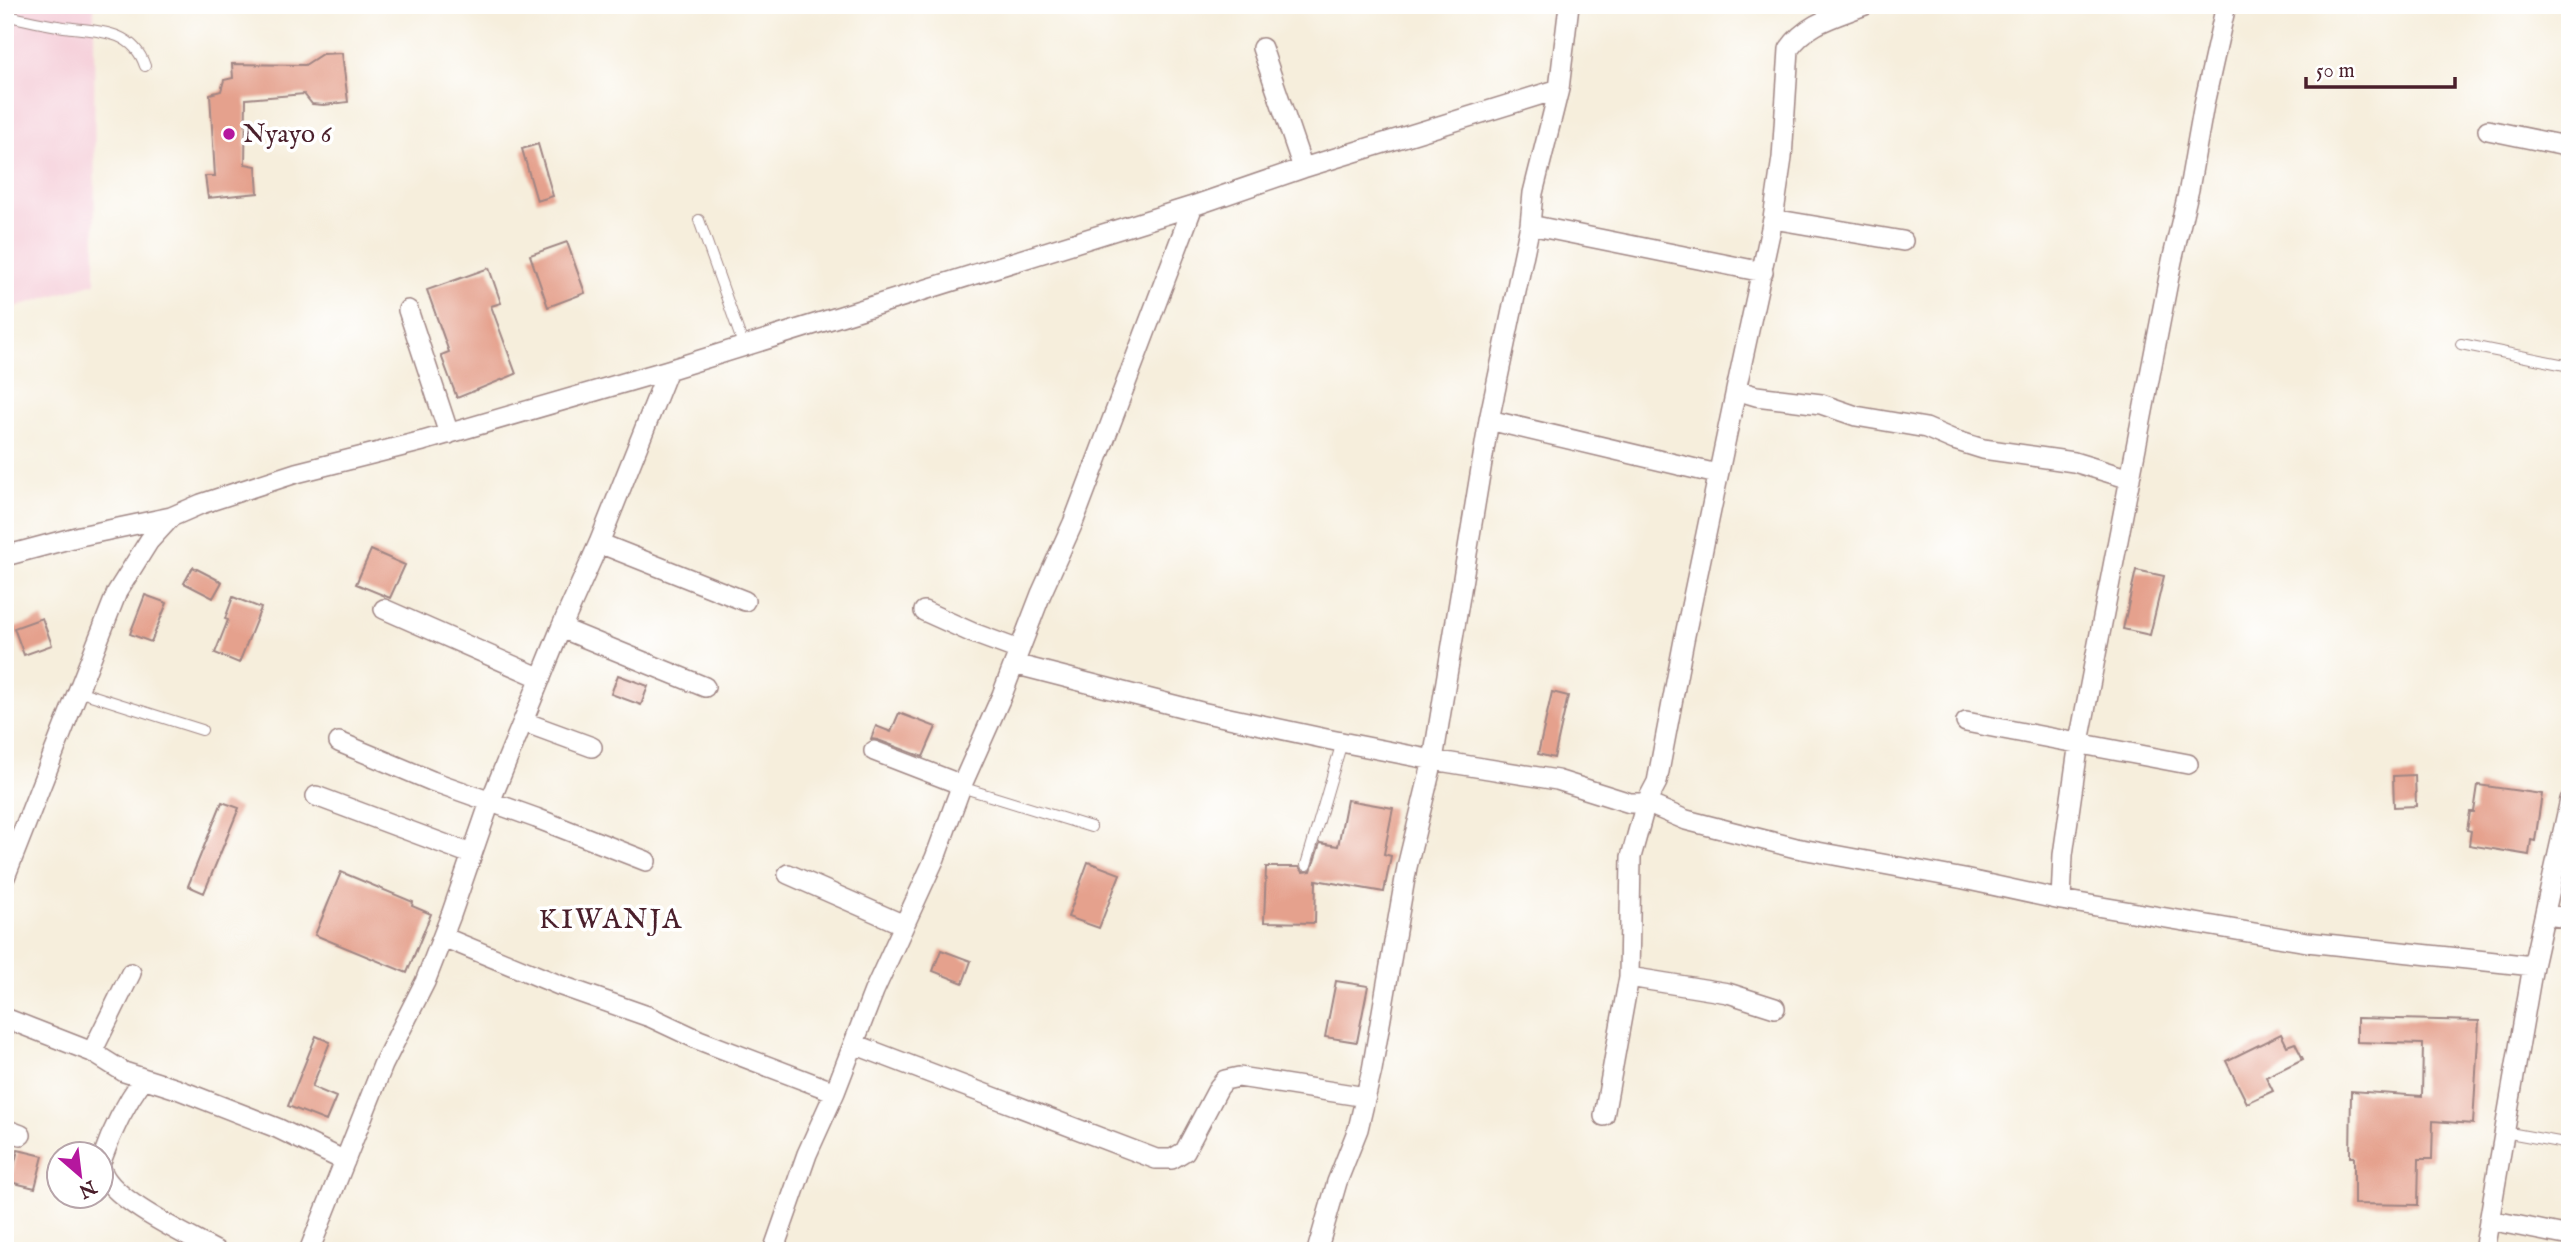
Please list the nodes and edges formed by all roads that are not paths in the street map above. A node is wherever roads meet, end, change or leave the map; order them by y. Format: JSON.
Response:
{"nodes":[{"id":1,"x":1569,"y":5,"type":"edge"},
{"id":2,"x":1865,"y":5,"type":"edge"},
{"id":3,"x":2226,"y":5,"type":"edge"},
{"id":4,"x":5,"y":15,"type":"edge"},
{"id":5,"x":1262,"y":48,"type":"dead end"},
{"id":6,"x":145,"y":66,"type":"dead end"},
{"id":7,"x":1559,"y":89,"type":"junction"},
{"id":8,"x":2488,"y":130,"type":"dead end"},
{"id":9,"x":2570,"y":147,"type":"edge"},
{"id":10,"x":1303,"y":168,"type":"junction"},
{"id":11,"x":1193,"y":206,"type":"junction"},
{"id":12,"x":1773,"y":219,"type":"junction"},
{"id":13,"x":699,"y":220,"type":"dead end"},
{"id":14,"x":1530,"y":225,"type":"junction"},
{"id":15,"x":1903,"y":241,"type":"dead end"},
{"id":16,"x":1763,"y":272,"type":"junction"},
{"id":17,"x":408,"y":310,"type":"dead end"},
{"id":18,"x":2461,"y":344,"type":"dead end"},
{"id":19,"x":744,"y":347,"type":"junction"},
{"id":20,"x":2570,"y":366,"type":"edge"},
{"id":21,"x":668,"y":370,"type":"junction"},
{"id":22,"x":1736,"y":390,"type":"junction"},
{"id":23,"x":1489,"y":420,"type":"junction"},
{"id":24,"x":449,"y":434,"type":"junction"},
{"id":25,"x":1717,"y":474,"type":"junction"},
{"id":26,"x":2130,"y":479,"type":"junction"},
{"id":27,"x":171,"y":517,"type":"junction"},
{"id":28,"x":600,"y":543,"type":"junction"},
{"id":29,"x":5,"y":556,"type":"edge"},
{"id":30,"x":746,"y":601,"type":"dead end"},
{"id":31,"x":384,"y":609,"type":"dead end"},
{"id":32,"x":924,"y":611,"type":"dead end"},
{"id":33,"x":561,"y":628,"type":"junction"},
{"id":34,"x":1016,"y":657,"type":"junction"},
{"id":35,"x":541,"y":678,"type":"junction"},
{"id":36,"x":705,"y":687,"type":"dead end"},
{"id":37,"x":78,"y":691,"type":"junction"},
{"id":38,"x":524,"y":722,"type":"junction"},
{"id":39,"x":1966,"y":722,"type":"dead end"},
{"id":40,"x":202,"y":730,"type":"dead end"},
{"id":41,"x":339,"y":742,"type":"dead end"},
{"id":42,"x":2080,"y":742,"type":"junction"},
{"id":43,"x":1342,"y":743,"type":"junction"},
{"id":44,"x":592,"y":747,"type":"dead end"},
{"id":45,"x":874,"y":751,"type":"dead end"},
{"id":46,"x":1433,"y":760,"type":"junction"},
{"id":47,"x":2188,"y":764,"type":"dead end"},
{"id":48,"x":962,"y":786,"type":"junction"},
{"id":49,"x":317,"y":796,"type":"dead end"},
{"id":50,"x":2570,"y":800,"type":"edge"},
{"id":51,"x":490,"y":802,"type":"junction"},
{"id":52,"x":1646,"y":803,"type":"junction"},
{"id":53,"x":1091,"y":827,"type":"dead end"},
{"id":54,"x":471,"y":854,"type":"junction"},
{"id":55,"x":646,"y":861,"type":"dead end"},
{"id":56,"x":1306,"y":865,"type":"dead end"},
{"id":57,"x":788,"y":874,"type":"dead end"},
{"id":58,"x":5,"y":877,"type":"edge"},
{"id":59,"x":2061,"y":900,"type":"junction"},
{"id":60,"x":2546,"y":915,"type":"junction"},
{"id":61,"x":2570,"y":918,"type":"edge"},
{"id":62,"x":904,"y":925,"type":"junction"},
{"id":63,"x":443,"y":937,"type":"junction"},
{"id":64,"x":2533,"y":966,"type":"junction"},
{"id":65,"x":131,"y":973,"type":"dead end"},
{"id":66,"x":1629,"y":977,"type":"junction"},
{"id":67,"x":1775,"y":1008,"type":"dead end"},
{"id":68,"x":5,"y":1018,"type":"edge"},
{"id":69,"x":853,"y":1044,"type":"junction"},
{"id":70,"x":92,"y":1052,"type":"junction"},
{"id":71,"x":143,"y":1079,"type":"junction"},
{"id":72,"x":835,"y":1093,"type":"junction"},
{"id":73,"x":1366,"y":1097,"type":"junction"},
{"id":74,"x":1604,"y":1116,"type":"dead end"},
{"id":75,"x":2504,"y":1132,"type":"junction"},
{"id":76,"x":109,"y":1140,"type":"edge"},
{"id":77,"x":2570,"y":1144,"type":"edge"},
{"id":78,"x":345,"y":1161,"type":"junction"},
{"id":79,"x":116,"y":1189,"type":"edge"},
{"id":80,"x":2490,"y":1220,"type":"junction"},
{"id":81,"x":2570,"y":1236,"type":"edge"},
{"id":82,"x":216,"y":1251,"type":"edge"},
{"id":83,"x":309,"y":1251,"type":"edge"},
{"id":84,"x":773,"y":1251,"type":"edge"},
{"id":85,"x":1317,"y":1251,"type":"edge"},
{"id":86,"x":2484,"y":1251,"type":"edge"}],
"edges":[{"from":1,"to":7,"type":"street"},
{"from":2,"to":12,"type":"street"},
{"from":3,"to":26,"type":"street"},
{"from":4,"to":6,"type":"lane"},
{"from":5,"to":10,"type":"street"},
{"from":7,"to":10,"type":"street"},
{"from":7,"to":14,"type":"street"},
{"from":8,"to":9,"type":"street"},
{"from":10,"to":11,"type":"street"},
{"from":11,"to":19,"type":"street"},
{"from":11,"to":34,"type":"street"},
{"from":12,"to":15,"type":"street"},
{"from":12,"to":16,"type":"street"},
{"from":13,"to":19,"type":"lane"},
{"from":14,"to":16,"type":"street"},
{"from":14,"to":23,"type":"street"},
{"from":16,"to":22,"type":"street"},
{"from":17,"to":24,"type":"street"},
{"from":18,"to":20,"type":"lane"},
{"from":19,"to":21,"type":"street"},
{"from":21,"to":24,"type":"street"},
{"from":21,"to":28,"type":"street"},
{"from":22,"to":25,"type":"street"},
{"from":22,"to":26,"type":"street"},
{"from":23,"to":25,"type":"street"},
{"from":23,"to":46,"type":"street"},
{"from":24,"to":27,"type":"street"},
{"from":25,"to":52,"type":"street"},
{"from":26,"to":42,"type":"street"},
{"from":27,"to":29,"type":"street"},
{"from":27,"to":37,"type":"street"},
{"from":28,"to":30,"type":"street"},
{"from":28,"to":33,"type":"street"},
{"from":31,"to":35,"type":"street"},
{"from":32,"to":34,"type":"street"},
{"from":33,"to":35,"type":"street"},
{"from":33,"to":36,"type":"street"},
{"from":34,"to":43,"type":"street"},
{"from":34,"to":48,"type":"street"},
{"from":35,"to":38,"type":"street"},
{"from":37,"to":40,"type":"lane"},
{"from":37,"to":58,"type":"street"},
{"from":38,"to":44,"type":"street"},
{"from":38,"to":51,"type":"street"},
{"from":39,"to":42,"type":"street"},
{"from":41,"to":51,"type":"street"},
{"from":42,"to":47,"type":"street"},
{"from":42,"to":59,"type":"street"},
{"from":43,"to":46,"type":"street"},
{"from":43,"to":56,"type":"lane"},
{"from":45,"to":48,"type":"street"},
{"from":46,"to":52,"type":"street"},
{"from":46,"to":73,"type":"street"},
{"from":48,"to":53,"type":"lane"},
{"from":48,"to":62,"type":"street"},
{"from":49,"to":54,"type":"street"},
{"from":50,"to":60,"type":"street"},
{"from":51,"to":54,"type":"street"},
{"from":51,"to":55,"type":"street"},
{"from":52,"to":59,"type":"street"},
{"from":52,"to":66,"type":"street"},
{"from":54,"to":63,"type":"street"},
{"from":57,"to":62,"type":"street"},
{"from":59,"to":64,"type":"street"},
{"from":60,"to":61,"type":"street"},
{"from":60,"to":64,"type":"street"},
{"from":62,"to":69,"type":"street"},
{"from":63,"to":72,"type":"street"},
{"from":63,"to":78,"type":"street"},
{"from":64,"to":75,"type":"street"},
{"from":65,"to":70,"type":"street"},
{"from":66,"to":67,"type":"street"},
{"from":66,"to":74,"type":"street"},
{"from":68,"to":70,"type":"street"},
{"from":69,"to":72,"type":"street"},
{"from":69,"to":73,"type":"street"},
{"from":70,"to":71,"type":"street"},
{"from":71,"to":76,"type":"street"},
{"from":71,"to":78,"type":"street"},
{"from":72,"to":84,"type":"street"},
{"from":73,"to":85,"type":"street"},
{"from":75,"to":77,"type":"lane"},
{"from":75,"to":80,"type":"street"},
{"from":78,"to":83,"type":"street"},
{"from":79,"to":82,"type":"street"},
{"from":80,"to":81,"type":"street"},
{"from":80,"to":86,"type":"street"}]}
